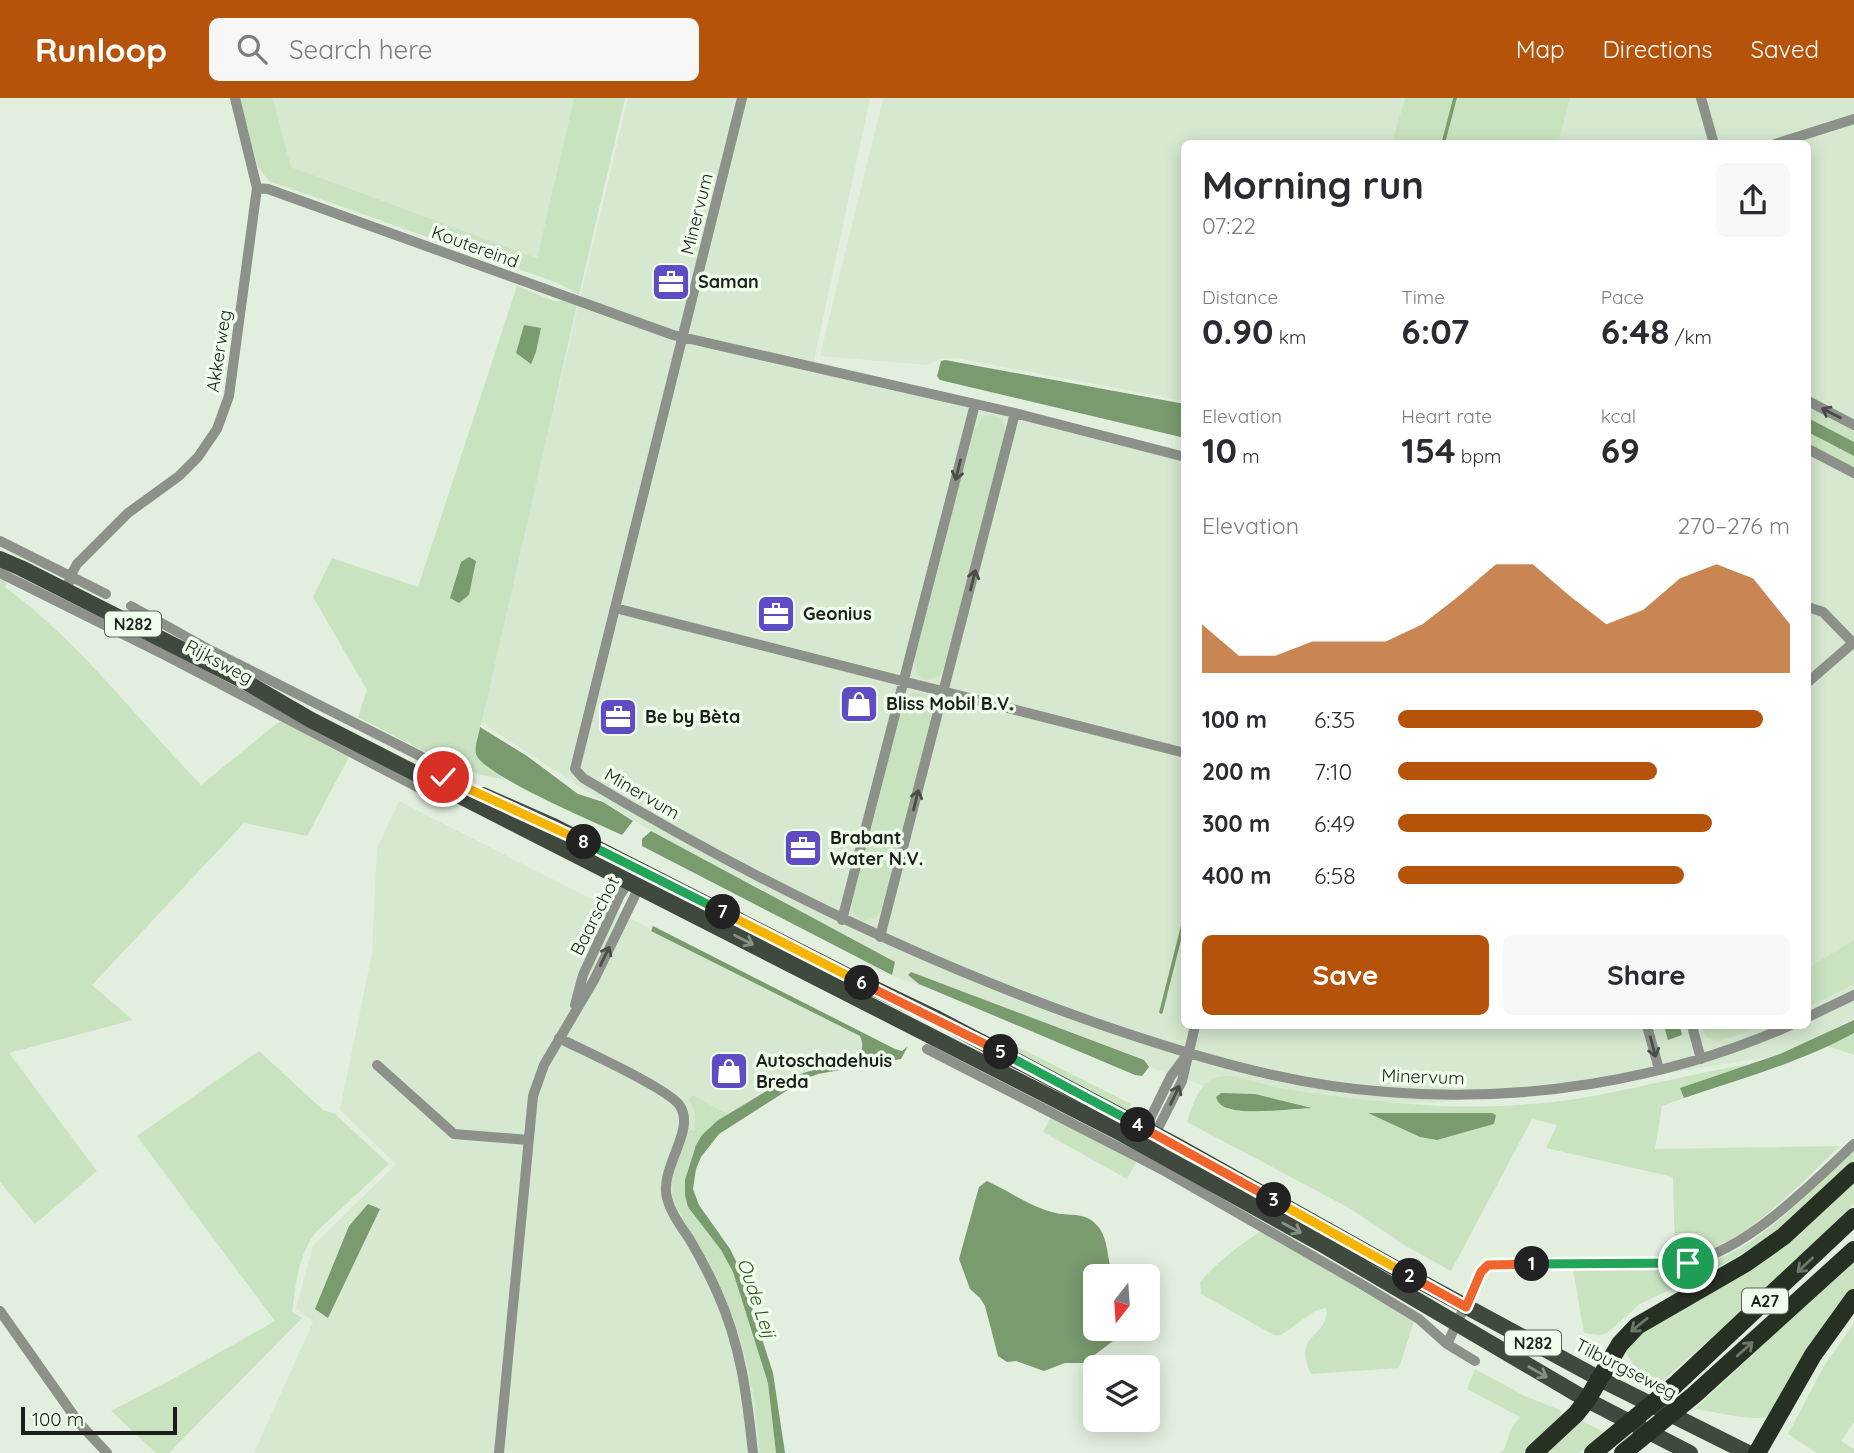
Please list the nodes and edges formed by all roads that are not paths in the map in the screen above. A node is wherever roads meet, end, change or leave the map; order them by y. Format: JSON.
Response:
{"nodes":[{"id":1,"x":235,"y":98,"type":"edge"},
{"id":2,"x":742,"y":98,"type":"edge"},
{"id":3,"x":1701,"y":98,"type":"edge"},
{"id":4,"x":1854,"y":119,"type":"edge"},
{"id":5,"x":1713,"y":140,"type":"edge"},
{"id":6,"x":1788,"y":140,"type":"edge"},
{"id":7,"x":257,"y":188,"type":"junction"},
{"id":8,"x":682,"y":338,"type":"junction"},
{"id":9,"x":1811,"y":403,"type":"edge"},
{"id":10,"x":975,"y":404,"type":"junction"},
{"id":11,"x":1015,"y":413,"type":"junction"},
{"id":12,"x":1854,"y":425,"type":"edge"},
{"id":13,"x":1811,"y":451,"type":"edge"},
{"id":14,"x":1181,"y":456,"type":"edge"},
{"id":15,"x":1854,"y":473,"type":"edge"},
{"id":16,"x":0,"y":541,"type":"edge"},
{"id":17,"x":0,"y":552,"type":"edge"},
{"id":18,"x":0,"y":559,"type":"edge"},
{"id":19,"x":21,"y":568,"type":"junction"},
{"id":20,"x":0,"y":573,"type":"edge"},
{"id":21,"x":68,"y":584,"type":"junction"},
{"id":22,"x":106,"y":594,"type":"dead end"},
{"id":23,"x":131,"y":606,"type":"dead end"},
{"id":24,"x":615,"y":608,"type":"junction"},
{"id":25,"x":1811,"y":608,"type":"edge"},
{"id":26,"x":1853,"y":642,"type":"edge"},
{"id":27,"x":247,"y":675,"type":"junction"},
{"id":28,"x":1811,"y":679,"type":"edge"},
{"id":29,"x":903,"y":681,"type":"junction"},
{"id":30,"x":943,"y":692,"type":"junction"},
{"id":31,"x":311,"y":721,"type":"junction"},
{"id":32,"x":1181,"y":752,"type":"edge"},
{"id":33,"x":437,"y":780,"type":"junction"},
{"id":34,"x":636,"y":879,"type":"junction"},
{"id":35,"x":842,"y":919,"type":"junction"},
{"id":36,"x":880,"y":937,"type":"junction"},
{"id":37,"x":1854,"y":995,"type":"edge"},
{"id":38,"x":1811,"y":1016,"type":"edge"},
{"id":39,"x":1194,"y":1029,"type":"edge"},
{"id":40,"x":1648,"y":1029,"type":"edge"},
{"id":41,"x":1693,"y":1029,"type":"edge"},
{"id":42,"x":1782,"y":1029,"type":"edge"},
{"id":43,"x":559,"y":1038,"type":"junction"},
{"id":44,"x":927,"y":1049,"type":"dead end"},
{"id":45,"x":1188,"y":1053,"type":"junction"},
{"id":46,"x":1701,"y":1059,"type":"junction"},
{"id":47,"x":377,"y":1065,"type":"dead end"},
{"id":48,"x":1659,"y":1069,"type":"junction"},
{"id":49,"x":1150,"y":1131,"type":"junction"},
{"id":50,"x":528,"y":1140,"type":"junction"},
{"id":51,"x":1854,"y":1144,"type":"edge"},
{"id":52,"x":1142,"y":1145,"type":"junction"},
{"id":53,"x":1854,"y":1171,"type":"edge"},
{"id":54,"x":1854,"y":1217,"type":"edge"},
{"id":55,"x":1854,"y":1250,"type":"edge"},
{"id":56,"x":1854,"y":1298,"type":"edge"},
{"id":57,"x":1466,"y":1307,"type":"junction"},
{"id":58,"x":0,"y":1311,"type":"edge"},
{"id":59,"x":1458,"y":1325,"type":"junction"},
{"id":60,"x":1447,"y":1344,"type":"junction"},
{"id":61,"x":1475,"y":1361,"type":"dead end"},
{"id":62,"x":1600,"y":1379,"type":"junction"},
{"id":63,"x":1587,"y":1401,"type":"junction"},
{"id":64,"x":1600,"y":1448,"type":"edge"},
{"id":65,"x":1624,"y":1452,"type":"edge"},
{"id":66,"x":107,"y":1453,"type":"edge"},
{"id":67,"x":499,"y":1453,"type":"edge"},
{"id":68,"x":752,"y":1453,"type":"edge"},
{"id":69,"x":1534,"y":1453,"type":"edge"},
{"id":70,"x":1690,"y":1453,"type":"edge"},
{"id":71,"x":1748,"y":1453,"type":"edge"},
{"id":72,"x":1757,"y":1453,"type":"edge"}],
"edges":[{"from":1,"to":7,"type":"street","name":"Akkerweg"},
{"from":2,"to":8,"type":"street","name":"Minervum"},
{"from":3,"to":5,"type":"street"},
{"from":4,"to":6,"type":"street"},
{"from":7,"to":8,"type":"street","name":"Koutereind"},
{"from":7,"to":21,"type":"street","name":"Akkerweg"},
{"from":8,"to":10,"type":"street"},
{"from":8,"to":24,"type":"street","name":"Minervum"},
{"from":12,"to":9,"type":"street","one_way":true},
{"from":10,"to":11,"type":"street"},
{"from":10,"to":29,"type":"street","one_way":true},
{"from":11,"to":14,"type":"street"},
{"from":30,"to":11,"type":"street","one_way":true},
{"from":13,"to":15,"type":"street"},
{"from":16,"to":21,"type":"street","name":"Rijksweg"},
{"from":17,"to":19,"type":"main road","name":"Rijksweg","number":"N282"},
{"from":18,"to":19,"type":"main road","name":"Rijksweg","number":"N282"},
{"from":19,"to":21,"type":"main road","name":"Rijksweg","number":"N282"},
{"from":20,"to":31,"type":"street","name":"Rijksweg"},
{"from":21,"to":22,"type":"street","name":"Rijksweg"},
{"from":21,"to":27,"type":"main road","name":"Rijksweg","number":"N282"},
{"from":23,"to":27,"type":"street","name":"Rijksweg"},
{"from":24,"to":29,"type":"street"},
{"from":24,"to":35,"type":"street","name":"Minervum"},
{"from":25,"to":26,"type":"street"},
{"from":26,"to":28,"type":"street"},
{"from":27,"to":31,"type":"main road","name":"Rijksweg","number":"N282"},
{"from":27,"to":33,"type":"street","name":"Rijksweg"},
{"from":29,"to":30,"type":"street"},
{"from":29,"to":35,"type":"street"},
{"from":30,"to":32,"type":"street"},
{"from":36,"to":30,"type":"street","one_way":true},
{"from":31,"to":33,"type":"main road","name":"Rijksweg","number":"N282"},
{"from":33,"to":34,"type":"main road","name":"Tilburgseweg","number":"N282"},
{"from":34,"to":43,"type":"street","name":"Baarschot"},
{"from":34,"to":49,"type":"main road","name":"Tilburgseweg","number":"N282"},
{"from":34,"to":52,"type":"main road","name":"Tilburgseweg","number":"N282","one_way":true},
{"from":35,"to":36,"type":"street","name":"Minervum"},
{"from":36,"to":45,"type":"street","name":"Minervum"},
{"from":37,"to":38,"type":"street"},
{"from":39,"to":45,"type":"street"},
{"from":40,"to":48,"type":"street","one_way":true},
{"from":41,"to":46,"type":"street"},
{"from":42,"to":46,"type":"street","name":"Minervum"},
{"from":43,"to":50,"type":"street","name":"Baarschot"},
{"from":43,"to":68,"type":"street"},
{"from":44,"to":60,"type":"street"},
{"from":45,"to":48,"type":"street","name":"Minervum"},
{"from":45,"to":49,"type":"street"},
{"from":46,"to":48,"type":"street","name":"Minervum"},
{"from":47,"to":50,"type":"street"},
{"from":49,"to":52,"type":"street"},
{"from":49,"to":57,"type":"main road","name":"Tilburgseweg","number":"N282"},
{"from":50,"to":67,"type":"street","name":"Baarschot"},
{"from":51,"to":57,"type":"street"},
{"from":52,"to":59,"type":"main road","name":"Tilburgseweg","number":"N282","one_way":true},
{"from":53,"to":62,"type":"highway","number":"A27","one_way":true},
{"from":54,"to":64,"type":"highway","number":"A27","one_way":true},
{"from":65,"to":55,"type":"highway","number":"A27","one_way":true},
{"from":56,"to":72,"type":"highway"},
{"from":57,"to":59,"type":"street"},
{"from":57,"to":62,"type":"main road","name":"Tilburgseweg","number":"N282"},
{"from":58,"to":66,"type":"street"},
{"from":59,"to":60,"type":"street"},
{"from":59,"to":63,"type":"main road","name":"Tilburgseweg","number":"N282","one_way":true},
{"from":60,"to":61,"type":"street"},
{"from":62,"to":63,"type":"highway"},
{"from":62,"to":71,"type":"main road","name":"Tilburgseweg"},
{"from":63,"to":69,"type":"highway"},
{"from":63,"to":70,"type":"main road","name":"Tilburgseweg"}]}
